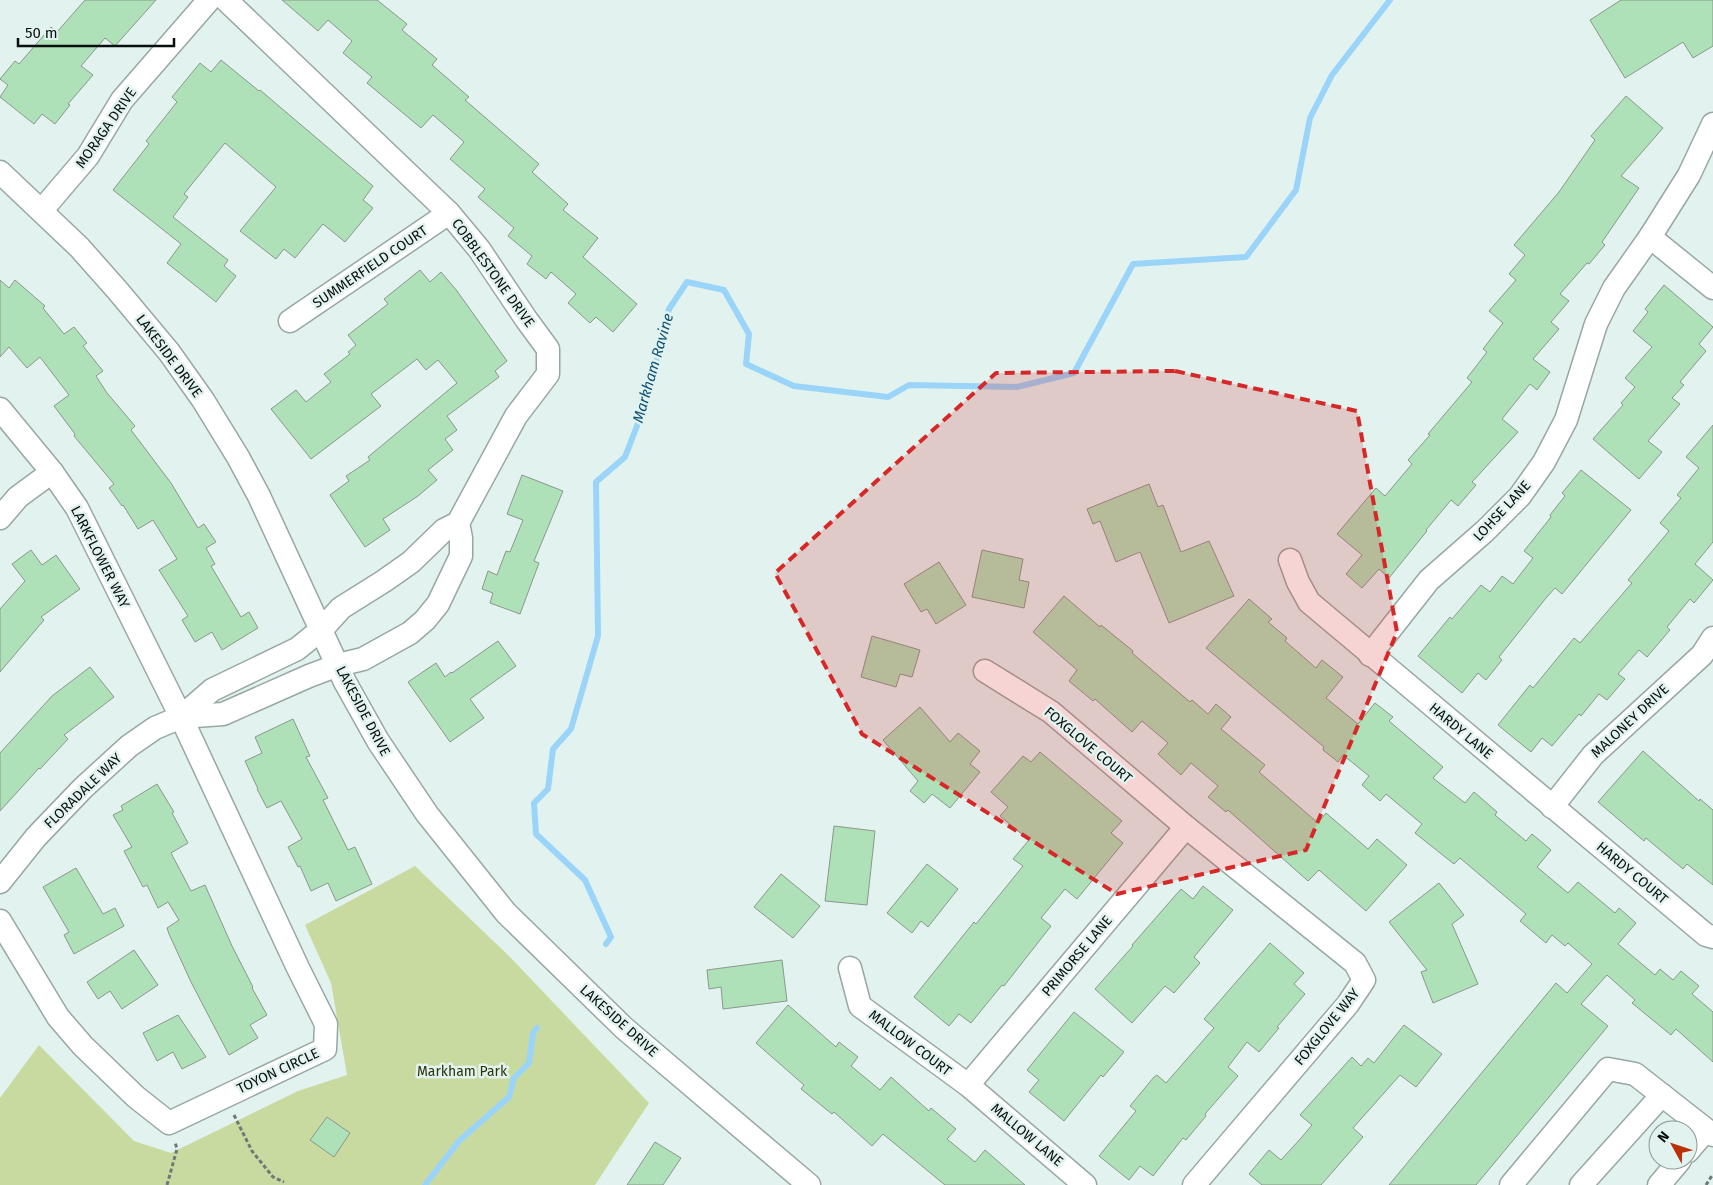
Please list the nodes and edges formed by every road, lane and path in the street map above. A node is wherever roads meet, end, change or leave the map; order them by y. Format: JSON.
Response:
{"nodes":[{"id":1,"x":209,"y":0,"type":"edge"},
{"id":2,"x":226,"y":0,"type":"edge"},
{"id":3,"x":1713,"y":124,"type":"edge"},
{"id":4,"x":0,"y":172,"type":"edge"},
{"id":5,"x":42,"y":210,"type":"junction"},
{"id":6,"x":449,"y":213,"type":"junction"},
{"id":7,"x":1650,"y":237,"type":"junction"},
{"id":8,"x":1713,"y":288,"type":"edge"},
{"id":9,"x":290,"y":321,"type":"dead end"},
{"id":10,"x":0,"y":409,"type":"edge"},
{"id":11,"x":52,"y":472,"type":"junction"},
{"id":12,"x":0,"y":518,"type":"edge"},
{"id":13,"x":458,"y":522,"type":"junction"},
{"id":14,"x":1290,"y":560,"type":"dead end"},
{"id":15,"x":322,"y":629,"type":"junction"},
{"id":16,"x":1713,"y":638,"type":"edge"},
{"id":17,"x":1370,"y":655,"type":"junction"},
{"id":18,"x":338,"y":665,"type":"junction"},
{"id":19,"x":985,"y":671,"type":"dead end"},
{"id":20,"x":181,"y":717,"type":"junction"},
{"id":21,"x":1552,"y":807,"type":"junction"},
{"id":22,"x":1186,"y":826,"type":"junction"},
{"id":23,"x":0,"y":882,"type":"edge"},
{"id":24,"x":0,"y":921,"type":"edge"},
{"id":25,"x":1713,"y":937,"type":"edge"},
{"id":26,"x":850,"y":968,"type":"dead end"},
{"id":27,"x":968,"y":1086,"type":"junction"},
{"id":28,"x":1662,"y":1095,"type":"junction"},
{"id":29,"x":225,"y":1096,"type":"junction"},
{"id":30,"x":169,"y":1123,"type":"junction"},
{"id":31,"x":1710,"y":1132,"type":"edge"},
{"id":32,"x":1698,"y":1142,"type":"edge"},
{"id":33,"x":1672,"y":1170,"type":"edge"},
{"id":34,"x":1713,"y":1174,"type":"edge"},
{"id":35,"x":284,"y":1182,"type":"dead end"},
{"id":36,"x":1513,"y":1184,"type":"edge"},
{"id":37,"x":167,"y":1185,"type":"edge"},
{"id":38,"x":809,"y":1185,"type":"edge"},
{"id":39,"x":1085,"y":1185,"type":"edge"},
{"id":40,"x":1194,"y":1185,"type":"edge"},
{"id":41,"x":1581,"y":1185,"type":"edge"},
{"id":42,"x":1659,"y":1185,"type":"edge"},
{"id":43,"x":1706,"y":1185,"type":"edge"}],
"edges":[{"from":1,"to":5,"type":"street","name":"MORAGA DRIVE"},
{"from":2,"to":6,"type":"street","name":"COBBLESTONE DRIVE"},
{"from":3,"to":7,"type":"street","name":"LOHSE LANE"},
{"from":4,"to":5,"type":"street","name":"LAKESIDE DRIVE"},
{"from":5,"to":15,"type":"street","name":"LAKESIDE DRIVE"},
{"from":6,"to":9,"type":"street","name":"SUMMERFIELD COURT"},
{"from":6,"to":13,"type":"street","name":"COBBLESTONE DRIVE"},
{"from":7,"to":8,"type":"street"},
{"from":7,"to":17,"type":"street","name":"LOHSE LANE"},
{"from":10,"to":11,"type":"street","name":"LARKFLOWER WAY"},
{"from":11,"to":12,"type":"street"},
{"from":11,"to":20,"type":"street","name":"LARKFLOWER WAY"},
{"from":13,"to":15,"type":"street","name":"COBBLESTONE DRIVE"},
{"from":13,"to":18,"type":"street"},
{"from":14,"to":17,"type":"street","name":"HARDY LANE"},
{"from":15,"to":18,"type":"street","name":"LAKESIDE DRIVE"},
{"from":15,"to":20,"type":"street","name":"FLORADALE WAY"},
{"from":16,"to":21,"type":"street","name":"MALONEY DRIVE"},
{"from":17,"to":21,"type":"street","name":"HARDY LANE"},
{"from":18,"to":20,"type":"street","name":"FLORADALE WAY"},
{"from":18,"to":38,"type":"street","name":"LAKESIDE DRIVE"},
{"from":19,"to":22,"type":"street","name":"FOXGLOVE COURT"},
{"from":20,"to":23,"type":"street","name":"FLORADALE WAY"},
{"from":20,"to":29,"type":"street","name":"TOYON CIRCLE"},
{"from":21,"to":25,"type":"street","name":"HARDY COURT"},
{"from":22,"to":27,"type":"street","name":"PRIMORSE LANE"},
{"from":22,"to":40,"type":"street","name":"FOXGLOVE WAY"},
{"from":24,"to":30,"type":"street"},
{"from":26,"to":27,"type":"street","name":"MALLOW COURT"},
{"from":27,"to":39,"type":"street","name":"MALLOW LANE"},
{"from":28,"to":31,"type":"street"},
{"from":28,"to":36,"type":"street"},
{"from":28,"to":41,"type":"street"},
{"from":29,"to":30,"type":"street","name":"TOYON CIRCLE"},
{"from":29,"to":35,"type":"path"},
{"from":30,"to":37,"type":"path"},
{"from":31,"to":32,"type":"street"},
{"from":33,"to":42,"type":"street"},
{"from":34,"to":43,"type":"path"}]}
